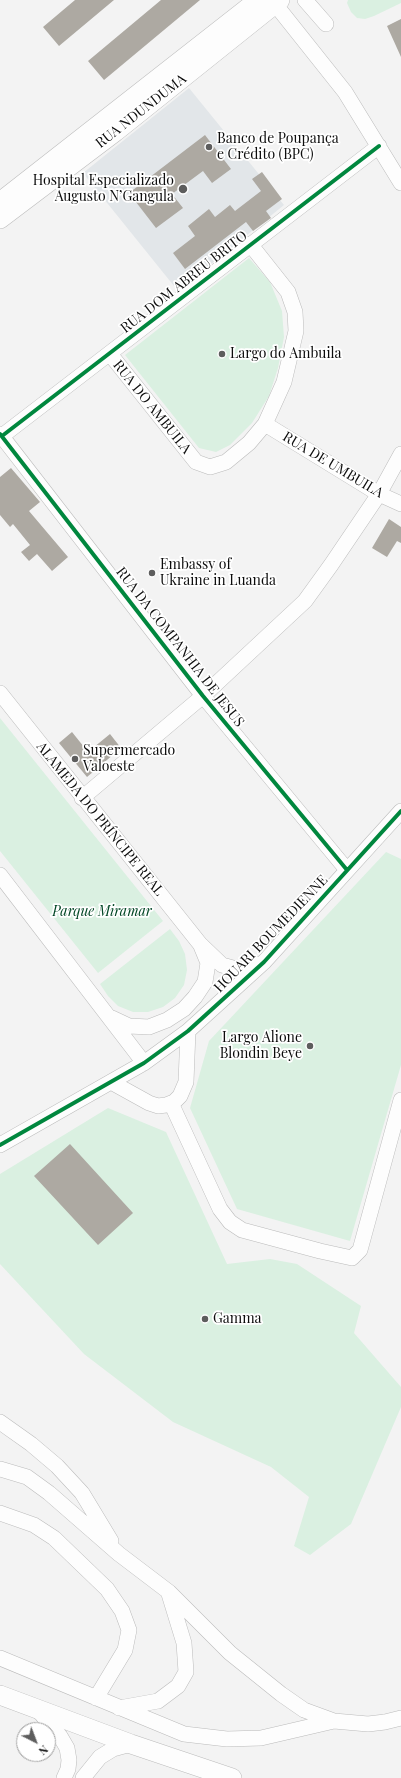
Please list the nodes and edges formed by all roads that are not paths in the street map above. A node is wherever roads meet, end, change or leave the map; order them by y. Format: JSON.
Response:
{"nodes":[{"id":1,"x":305,"y":0,"type":"edge"},
{"id":2,"x":271,"y":1,"type":"edge"},
{"id":3,"x":326,"y":24,"type":"dead end"},
{"id":4,"x":379,"y":146,"type":"junction"},
{"id":5,"x":401,"y":182,"type":"edge"},
{"id":6,"x":0,"y":202,"type":"edge"},
{"id":7,"x":0,"y":219,"type":"edge"},
{"id":8,"x":250,"y":244,"type":"junction"},
{"id":9,"x":110,"y":354,"type":"junction"},
{"id":10,"x":265,"y":424,"type":"junction"},
{"id":11,"x":1,"y":435,"type":"edge"},
{"id":12,"x":401,"y":454,"type":"edge"},
{"id":13,"x":378,"y":494,"type":"junction"},
{"id":14,"x":401,"y":504,"type":"edge"},
{"id":15,"x":0,"y":693,"type":"edge"},
{"id":16,"x":203,"y":696,"type":"junction"},
{"id":17,"x":82,"y":798,"type":"junction"},
{"id":18,"x":400,"y":815,"type":"edge"},
{"id":19,"x":348,"y":870,"type":"junction"},
{"id":20,"x":0,"y":875,"type":"edge"},
{"id":21,"x":200,"y":944,"type":"junction"},
{"id":22,"x":264,"y":962,"type":"junction"},
{"id":23,"x":109,"y":1017,"type":"junction"},
{"id":24,"x":188,"y":1031,"type":"junction"},
{"id":25,"x":144,"y":1063,"type":"junction"},
{"id":26,"x":111,"y":1082,"type":"junction"},
{"id":27,"x":401,"y":1100,"type":"edge"},
{"id":28,"x":171,"y":1103,"type":"junction"},
{"id":29,"x":0,"y":1145,"type":"edge"},
{"id":30,"x":0,"y":1422,"type":"edge"},
{"id":31,"x":0,"y":1469,"type":"edge"},
{"id":32,"x":0,"y":1513,"type":"edge"},
{"id":33,"x":119,"y":1554,"type":"junction"},
{"id":34,"x":169,"y":1592,"type":"junction"},
{"id":35,"x":0,"y":1658,"type":"edge"},
{"id":36,"x":0,"y":1695,"type":"edge"},
{"id":37,"x":96,"y":1698,"type":"junction"},
{"id":38,"x":37,"y":1708,"type":"junction"},
{"id":39,"x":119,"y":1708,"type":"junction"},
{"id":40,"x":401,"y":1718,"type":"edge"},
{"id":41,"x":334,"y":1721,"type":"junction"},
{"id":42,"x":131,"y":1744,"type":"junction"},
{"id":43,"x":64,"y":1778,"type":"edge"},
{"id":44,"x":83,"y":1778,"type":"edge"},
{"id":45,"x":232,"y":1778,"type":"edge"}],
"edges":[{"from":1,"to":3,"type":"street"},
{"from":2,"to":4,"type":"street"},
{"from":2,"to":6,"type":"main road","name":"RUA NDUNDUMA"},
{"from":2,"to":7,"type":"main road","name":"RUA NDUNDUMA"},
{"from":4,"to":5,"type":"street"},
{"from":4,"to":8,"type":"street","name":"RUA DOM ABREU BRITO"},
{"from":8,"to":9,"type":"street","name":"RUA DOM ABREU BRITO"},
{"from":8,"to":10,"type":"street","name":"RUA DO AMBUILA"},
{"from":9,"to":10,"type":"street","name":"RUA DO AMBUILA"},
{"from":9,"to":11,"type":"street","name":"RUA DOM ABREU BRITO"},
{"from":10,"to":13,"type":"street","name":"RUA DE UMBUILA"},
{"from":11,"to":16,"type":"street","name":"RUA DA COMPANHIA DE JESUS"},
{"from":12,"to":13,"type":"street"},
{"from":13,"to":14,"type":"street","name":"RUA DE UMBUILA"},
{"from":13,"to":16,"type":"street"},
{"from":15,"to":17,"type":"street","name":"ALAMEDA DO PRÍNCIPE REAL"},
{"from":16,"to":17,"type":"street"},
{"from":16,"to":19,"type":"street","name":"RUA DA COMPANHIA DE JESUS"},
{"from":17,"to":21,"type":"street","name":"ALAMEDA DO PRÍNCIPE REAL"},
{"from":18,"to":19,"type":"street","name":"HOUARI BOUMEDIENNE"},
{"from":19,"to":22,"type":"street","name":"HOUARI BOUMEDIENNE"},
{"from":20,"to":23,"type":"street","name":"ALAMEDA DO PRÍNCIPE REAL"},
{"from":21,"to":22,"type":"street","name":"ALAMEDA DO PRÍNCIPE REAL"},
{"from":21,"to":23,"type":"street","name":"ALAMEDA DO PRÍNCIPE REAL"},
{"from":22,"to":24,"type":"street","name":"HOUARI BOUMEDIENNE"},
{"from":23,"to":25,"type":"street","name":"ALAMEDA DO PRÍNCIPE REAL"},
{"from":24,"to":25,"type":"street","name":"HOUARI BOUMEDIENNE"},
{"from":24,"to":28,"type":"street"},
{"from":25,"to":26,"type":"street","name":"HOUARI BOUMEDIENNE"},
{"from":26,"to":28,"type":"street"},
{"from":26,"to":29,"type":"street","name":"HOUARI BOUMEDIENNE"},
{"from":27,"to":28,"type":"street"},
{"from":30,"to":33,"type":"street"},
{"from":31,"to":33,"type":"street"},
{"from":32,"to":37,"type":"street"},
{"from":33,"to":34,"type":"street"},
{"from":34,"to":39,"type":"street"},
{"from":34,"to":41,"type":"street"},
{"from":35,"to":37,"type":"street"},
{"from":36,"to":38,"type":"main road"},
{"from":37,"to":39,"type":"street"},
{"from":38,"to":42,"type":"main road"},
{"from":38,"to":43,"type":"street"},
{"from":39,"to":41,"type":"street"},
{"from":40,"to":41,"type":"street"},
{"from":42,"to":44,"type":"street"},
{"from":42,"to":45,"type":"main road"}]}
